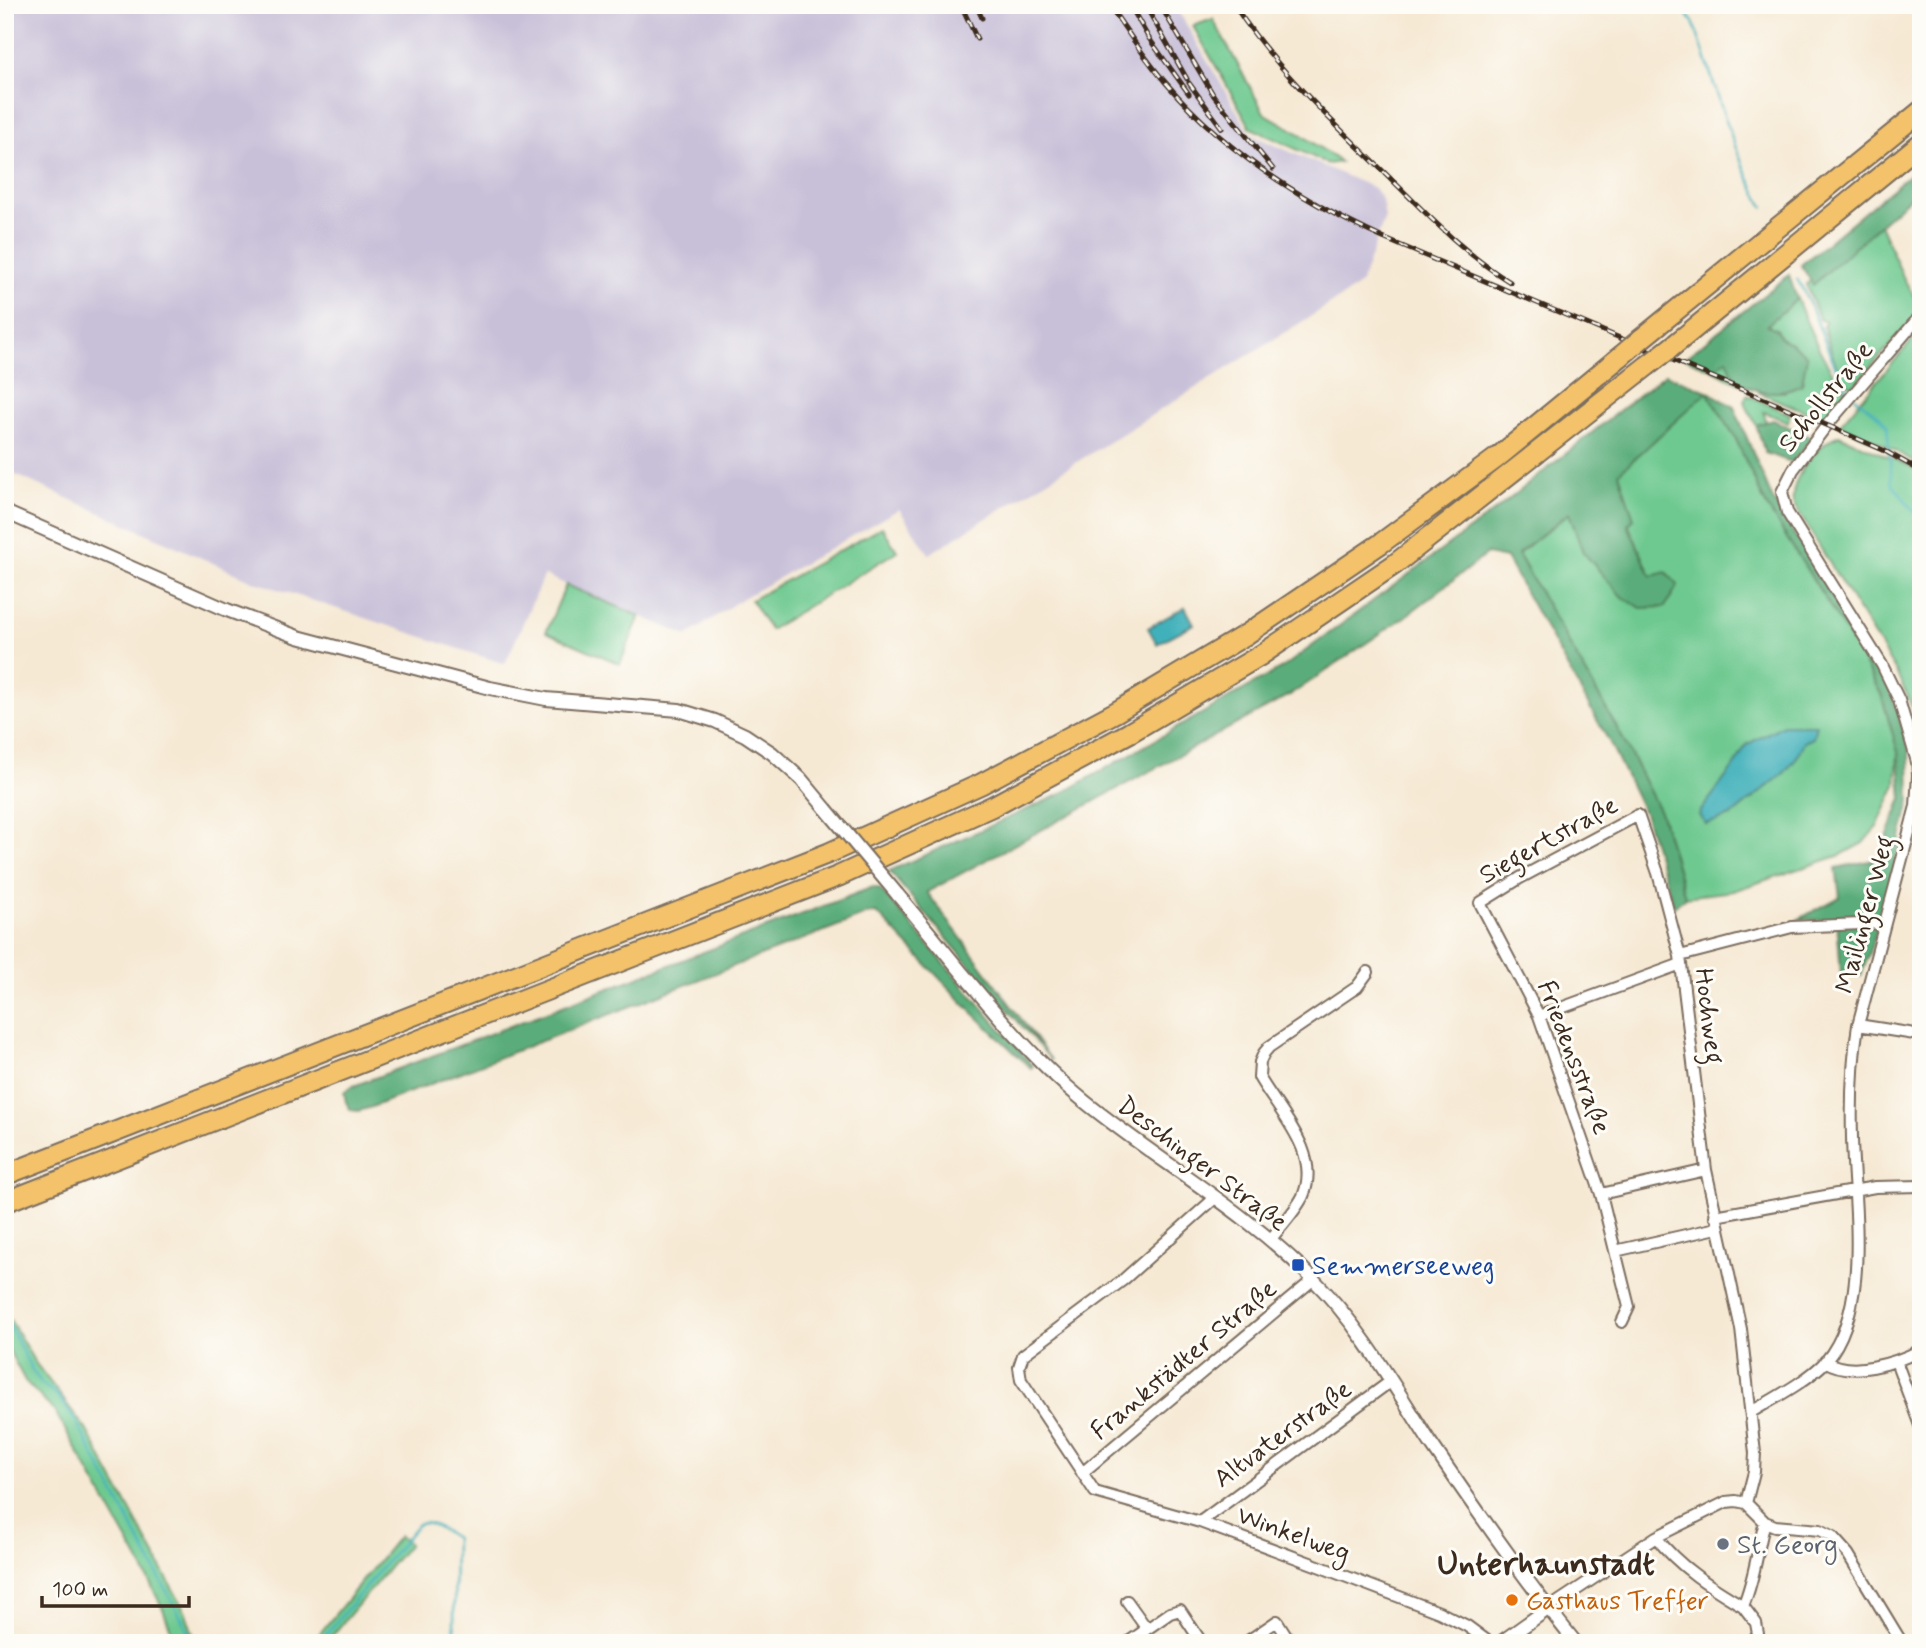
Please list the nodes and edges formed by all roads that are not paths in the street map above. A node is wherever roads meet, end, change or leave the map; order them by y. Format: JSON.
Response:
{"nodes":[{"id":1,"x":1921,"y":111,"type":"edge"},
{"id":2,"x":1921,"y":143,"type":"edge"},
{"id":3,"x":1921,"y":315,"type":"edge"},
{"id":4,"x":5,"y":512,"type":"edge"},
{"id":5,"x":1787,"y":512,"type":"joint"},
{"id":6,"x":1638,"y":815,"type":"joint"},
{"id":7,"x":1480,"y":903,"type":"joint"},
{"id":8,"x":1884,"y":923,"type":"junction"},
{"id":9,"x":1680,"y":960,"type":"junction"},
{"id":10,"x":1368,"y":972,"type":"dead end"},
{"id":11,"x":1539,"y":1016,"type":"junction"},
{"id":12,"x":1858,"y":1024,"type":"junction"},
{"id":13,"x":1921,"y":1035,"type":"edge"},
{"id":14,"x":1706,"y":1170,"type":"junction"},
{"id":15,"x":5,"y":1175,"type":"edge"},
{"id":16,"x":1921,"y":1186,"type":"edge"},
{"id":17,"x":1854,"y":1192,"type":"junction"},
{"id":18,"x":1601,"y":1194,"type":"junction"},
{"id":19,"x":1215,"y":1198,"type":"junction"},
{"id":20,"x":5,"y":1202,"type":"edge"},
{"id":21,"x":1716,"y":1222,"type":"junction"},
{"id":22,"x":1270,"y":1240,"type":"junction"},
{"id":23,"x":1615,"y":1251,"type":"junction"},
{"id":24,"x":1314,"y":1279,"type":"junction"},
{"id":25,"x":1622,"y":1322,"type":"dead end"},
{"id":26,"x":1921,"y":1350,"type":"edge"},
{"id":27,"x":1825,"y":1361,"type":"junction"},
{"id":28,"x":1896,"y":1361,"type":"junction"},
{"id":29,"x":1391,"y":1381,"type":"junction"},
{"id":30,"x":1751,"y":1412,"type":"junction"},
{"id":31,"x":1921,"y":1428,"type":"edge"},
{"id":32,"x":1082,"y":1474,"type":"junction"},
{"id":33,"x":1746,"y":1503,"type":"junction"},
{"id":34,"x":1200,"y":1522,"type":"junction"},
{"id":35,"x":1765,"y":1522,"type":"junction"},
{"id":36,"x":1656,"y":1538,"type":"junction"},
{"id":37,"x":1127,"y":1601,"type":"dead end"},
{"id":38,"x":1743,"y":1606,"type":"junction"},
{"id":39,"x":1549,"y":1608,"type":"junction"},
{"id":40,"x":1147,"y":1629,"type":"junction"},
{"id":41,"x":1127,"y":1643,"type":"edge"},
{"id":42,"x":1202,"y":1643,"type":"edge"},
{"id":43,"x":1245,"y":1643,"type":"edge"},
{"id":44,"x":1291,"y":1643,"type":"edge"},
{"id":45,"x":1490,"y":1643,"type":"edge"},
{"id":46,"x":1500,"y":1643,"type":"edge"},
{"id":47,"x":1576,"y":1643,"type":"edge"},
{"id":48,"x":1750,"y":1643,"type":"edge"},
{"id":49,"x":1902,"y":1643,"type":"edge"}],
"edges":[{"from":1,"to":15,"type":"highway","bridge":true},
{"from":2,"to":20,"type":"highway","bridge":true},
{"from":3,"to":5,"type":"street","name":"Schollstraße"},
{"from":4,"to":19,"type":"street","name":"Deschinger Straße","bridge":true},
{"from":5,"to":8,"type":"street","name":"Mailinger Weg"},
{"from":6,"to":7,"type":"street","name":"Siegertstraße"},
{"from":6,"to":9,"type":"street","name":"Hochweg"},
{"from":7,"to":11,"type":"street","name":"Friedensstraße"},
{"from":8,"to":9,"type":"street"},
{"from":8,"to":12,"type":"street","name":"Mailinger Weg"},
{"from":9,"to":11,"type":"street"},
{"from":9,"to":14,"type":"street","name":"Hochweg"},
{"from":10,"to":22,"type":"street"},
{"from":11,"to":18,"type":"street","name":"Friedensstraße"},
{"from":12,"to":13,"type":"street","name":"Mailinger Weg"},
{"from":12,"to":17,"type":"street","name":"Mailinger Weg"},
{"from":14,"to":18,"type":"street"},
{"from":14,"to":21,"type":"street","name":"Hochweg"},
{"from":16,"to":17,"type":"street"},
{"from":17,"to":21,"type":"street"},
{"from":17,"to":27,"type":"street","name":"Mailinger Weg"},
{"from":18,"to":23,"type":"street","name":"Friedensstraße"},
{"from":19,"to":22,"type":"street","name":"Deschinger Straße"},
{"from":19,"to":32,"type":"street"},
{"from":21,"to":23,"type":"street"},
{"from":21,"to":30,"type":"street","name":"Hochweg"},
{"from":22,"to":24,"type":"street","name":"Deschinger Straße"},
{"from":23,"to":25,"type":"street","name":"Friedensstraße"},
{"from":24,"to":29,"type":"street","name":"Deschinger Straße"},
{"from":24,"to":32,"type":"street","name":"Frankstädter Straße"},
{"from":26,"to":28,"type":"street"},
{"from":27,"to":28,"type":"street"},
{"from":27,"to":30,"type":"street","name":"Mailinger Weg"},
{"from":28,"to":31,"type":"street"},
{"from":29,"to":34,"type":"street","name":"Altvaterstraße"},
{"from":29,"to":39,"type":"street","name":"Deschinger Straße"},
{"from":30,"to":33,"type":"street","name":"Hochweg"},
{"from":32,"to":34,"type":"street","name":"Winkelweg"},
{"from":33,"to":35,"type":"street"},
{"from":33,"to":36,"type":"street"},
{"from":34,"to":45,"type":"street","name":"Winkelweg"},
{"from":35,"to":38,"type":"street"},
{"from":35,"to":49,"type":"street"},
{"from":36,"to":38,"type":"street"},
{"from":36,"to":39,"type":"street"},
{"from":37,"to":40,"type":"street"},
{"from":38,"to":48,"type":"street"},
{"from":39,"to":46,"type":"street"},
{"from":39,"to":47,"type":"street","name":"Deschinger Straße"},
{"from":40,"to":41,"type":"street"},
{"from":40,"to":42,"type":"street"},
{"from":43,"to":44,"type":"street"}]}
